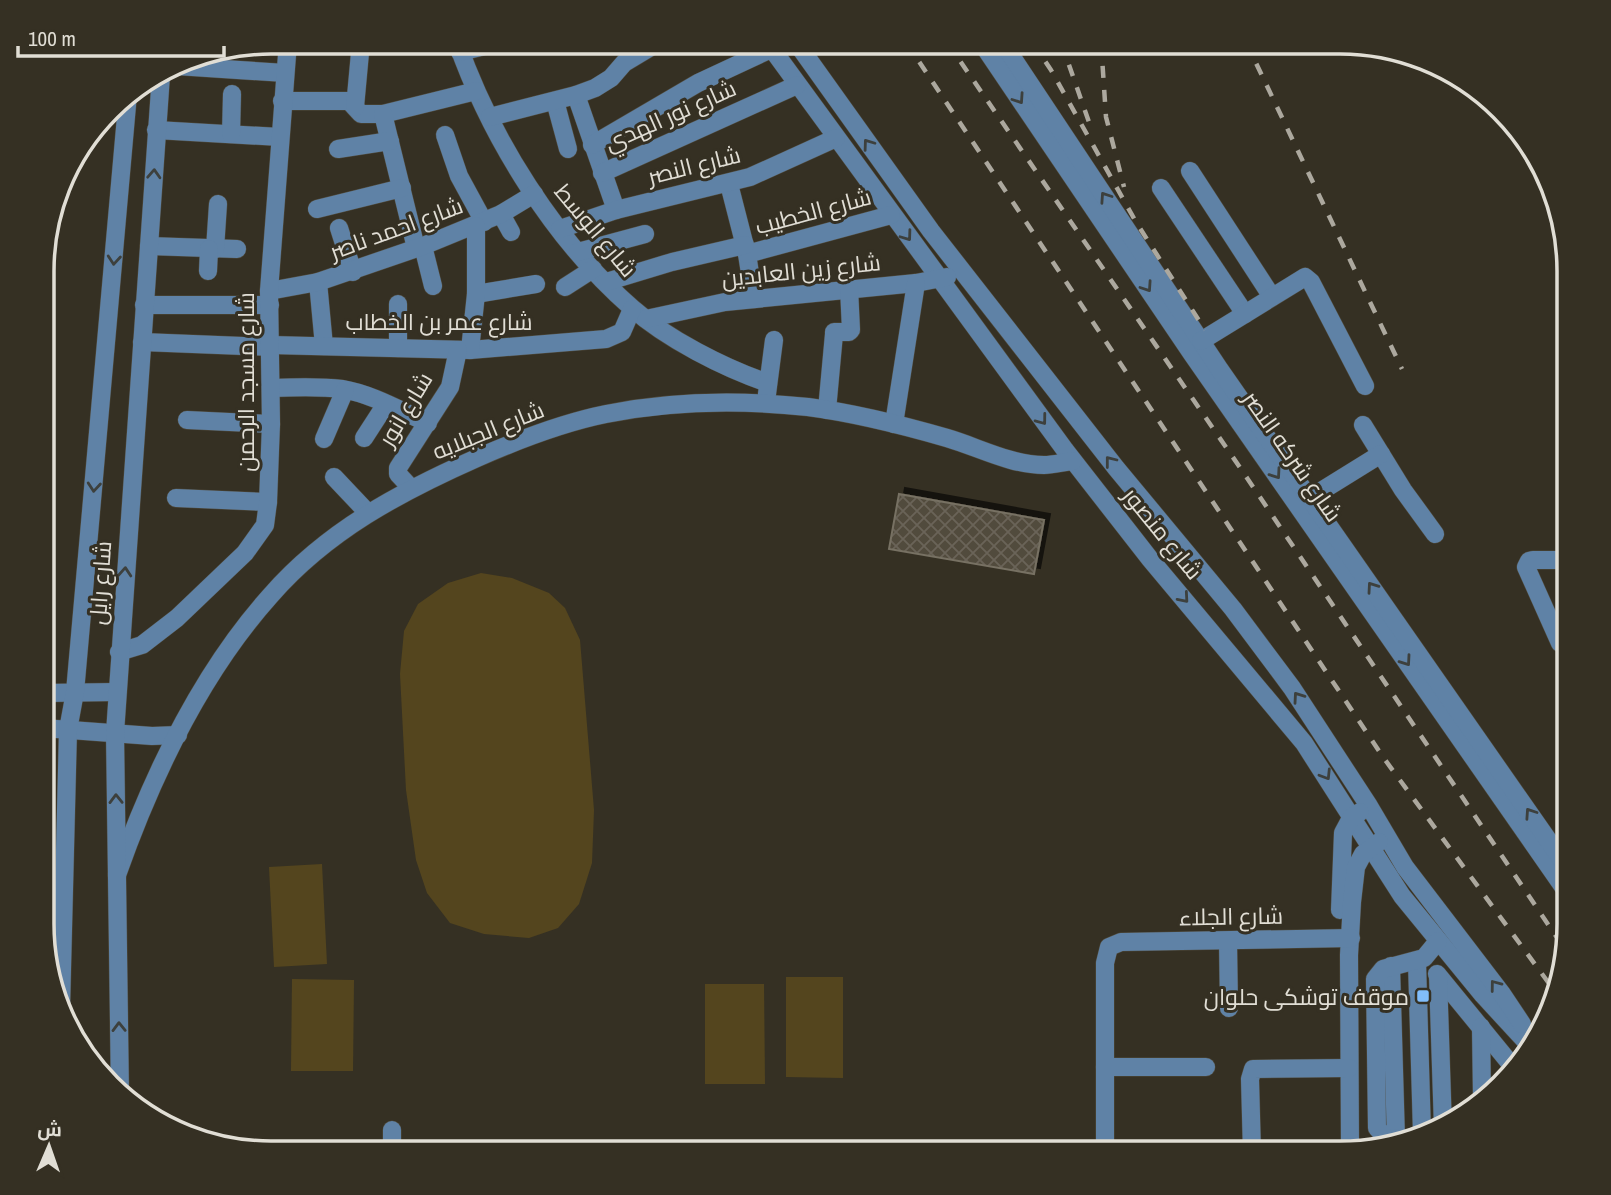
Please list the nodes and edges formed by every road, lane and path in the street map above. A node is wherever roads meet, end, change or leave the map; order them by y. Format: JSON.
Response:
{"nodes":[{"id":1,"x":287,"y":54,"type":"edge"},
{"id":2,"x":360,"y":54,"type":"edge"},
{"id":3,"x":462,"y":54,"type":"edge"},
{"id":4,"x":638,"y":54,"type":"edge"},
{"id":5,"x":751,"y":54,"type":"edge"},
{"id":6,"x":776,"y":54,"type":"edge"},
{"id":7,"x":805,"y":54,"type":"edge"},
{"id":8,"x":990,"y":55,"type":"edge"},
{"id":9,"x":1010,"y":55,"type":"edge"},
{"id":10,"x":199,"y":67,"type":"edge"},
{"id":11,"x":285,"y":73,"type":"junction"},
{"id":12,"x":160,"y":85,"type":"edge"},
{"id":13,"x":797,"y":85,"type":"junction"},
{"id":14,"x":476,"y":91,"type":"junction"},
{"id":15,"x":232,"y":94,"type":"dead end"},
{"id":16,"x":576,"y":95,"type":"junction"},
{"id":17,"x":555,"y":100,"type":"junction"},
{"id":18,"x":282,"y":102,"type":"junction"},
{"id":19,"x":355,"y":107,"type":"junction"},
{"id":20,"x":127,"y":109,"type":"edge"},
{"id":21,"x":383,"y":114,"type":"junction"},
{"id":22,"x":490,"y":117,"type":"junction"},
{"id":23,"x":156,"y":130,"type":"junction"},
{"id":24,"x":231,"y":134,"type":"junction"},
{"id":25,"x":445,"y":135,"type":"dead end"},
{"id":26,"x":280,"y":137,"type":"junction"},
{"id":27,"x":836,"y":138,"type":"junction"},
{"id":28,"x":390,"y":141,"type":"junction"},
{"id":29,"x":592,"y":145,"type":"junction"},
{"id":30,"x":338,"y":149,"type":"dead end"},
{"id":31,"x":568,"y":149,"type":"dead end"},
{"id":32,"x":1190,"y":171,"type":"dead end"},
{"id":33,"x":602,"y":173,"type":"junction"},
{"id":34,"x":729,"y":184,"type":"junction"},
{"id":35,"x":402,"y":188,"type":"junction"},
{"id":36,"x":1161,"y":188,"type":"dead end"},
{"id":37,"x":534,"y":194,"type":"junction"},
{"id":38,"x":218,"y":204,"type":"dead end"},
{"id":39,"x":317,"y":209,"type":"dead end"},
{"id":40,"x":616,"y":210,"type":"junction"},
{"id":41,"x":119,"y":212,"type":"junction"},
{"id":42,"x":151,"y":214,"type":"junction"},
{"id":43,"x":501,"y":214,"type":"junction"},
{"id":44,"x":891,"y":215,"type":"junction"},
{"id":45,"x":480,"y":224,"type":"junction"},
{"id":46,"x":339,"y":228,"type":"dead end"},
{"id":47,"x":560,"y":229,"type":"junction"},
{"id":48,"x":511,"y":232,"type":"dead end"},
{"id":49,"x":645,"y":234,"type":"dead end"},
{"id":50,"x":149,"y":246,"type":"junction"},
{"id":51,"x":420,"y":247,"type":"junction"},
{"id":52,"x":212,"y":249,"type":"junction"},
{"id":53,"x":237,"y":250,"type":"dead end"},
{"id":54,"x":746,"y":250,"type":"junction"},
{"id":55,"x":578,"y":252,"type":"junction"},
{"id":56,"x":208,"y":271,"type":"dead end"},
{"id":57,"x":962,"y":271,"type":"junction"},
{"id":58,"x":353,"y":272,"type":"junction"},
{"id":59,"x":599,"y":275,"type":"junction"},
{"id":60,"x":940,"y":280,"type":"junction"},
{"id":61,"x":318,"y":282,"type":"junction"},
{"id":62,"x":916,"y":283,"type":"junction"},
{"id":63,"x":536,"y":284,"type":"dead end"},
{"id":64,"x":433,"y":286,"type":"dead end"},
{"id":65,"x":565,"y":287,"type":"dead end"},
{"id":66,"x":849,"y":288,"type":"junction"},
{"id":67,"x":476,"y":294,"type":"junction"},
{"id":68,"x":1272,"y":297,"type":"junction"},
{"id":69,"x":269,"y":298,"type":"junction"},
{"id":70,"x":754,"y":299,"type":"junction"},
{"id":71,"x":398,"y":304,"type":"dead end"},
{"id":72,"x":144,"y":305,"type":"junction"},
{"id":73,"x":639,"y":314,"type":"junction"},
{"id":74,"x":1245,"y":314,"type":"junction"},
{"id":75,"x":774,"y":340,"type":"dead end"},
{"id":76,"x":142,"y":341,"type":"junction"},
{"id":77,"x":1201,"y":341,"type":"junction"},
{"id":78,"x":271,"y":346,"type":"junction"},
{"id":79,"x":324,"y":346,"type":"junction"},
{"id":80,"x":398,"y":348,"type":"junction"},
{"id":81,"x":464,"y":350,"type":"junction"},
{"id":82,"x":768,"y":383,"type":"junction"},
{"id":83,"x":1365,"y":386,"type":"dead end"},
{"id":84,"x":271,"y":388,"type":"junction"},
{"id":85,"x":345,"y":390,"type":"junction"},
{"id":86,"x":386,"y":404,"type":"junction"},
{"id":87,"x":765,"y":405,"type":"junction"},
{"id":88,"x":827,"y":410,"type":"junction"},
{"id":89,"x":187,"y":420,"type":"dead end"},
{"id":90,"x":428,"y":423,"type":"junction"},
{"id":91,"x":271,"y":424,"type":"junction"},
{"id":92,"x":894,"y":424,"type":"junction"},
{"id":93,"x":1363,"y":425,"type":"dead end"},
{"id":94,"x":364,"y":438,"type":"dead end"},
{"id":95,"x":324,"y":439,"type":"dead end"},
{"id":96,"x":1381,"y":454,"type":"junction"},
{"id":97,"x":1073,"y":461,"type":"junction"},
{"id":98,"x":334,"y":477,"type":"dead end"},
{"id":99,"x":411,"y":488,"type":"junction"},
{"id":100,"x":177,"y":498,"type":"dead end"},
{"id":101,"x":1310,"y":498,"type":"junction"},
{"id":102,"x":268,"y":502,"type":"junction"},
{"id":103,"x":368,"y":513,"type":"junction"},
{"id":104,"x":1435,"y":534,"type":"dead end"},
{"id":105,"x":1174,"y":539,"type":"junction"},
{"id":106,"x":1150,"y":559,"type":"junction"},
{"id":107,"x":1556,"y":560,"type":"edge"},
{"id":108,"x":1556,"y":630,"type":"edge"},
{"id":109,"x":119,"y":652,"type":"junction"},
{"id":110,"x":55,"y":692,"type":"edge"},
{"id":111,"x":75,"y":692,"type":"junction"},
{"id":112,"x":117,"y":692,"type":"junction"},
{"id":113,"x":55,"y":729,"type":"edge"},
{"id":114,"x":68,"y":730,"type":"junction"},
{"id":115,"x":115,"y":733,"type":"junction"},
{"id":116,"x":178,"y":735,"type":"junction"},
{"id":117,"x":1369,"y":806,"type":"junction"},
{"id":118,"x":1351,"y":818,"type":"junction"},
{"id":119,"x":1386,"y":836,"type":"junction"},
{"id":120,"x":1370,"y":848,"type":"junction"},
{"id":121,"x":1556,"y":851,"type":"edge"},
{"id":122,"x":117,"y":875,"type":"junction"},
{"id":123,"x":1556,"y":876,"type":"edge"},
{"id":124,"x":1228,"y":941,"type":"junction"},
{"id":125,"x":1438,"y":941,"type":"junction"},
{"id":126,"x":1348,"y":944,"type":"junction"},
{"id":127,"x":1420,"y":960,"type":"junction"},
{"id":128,"x":1438,"y":976,"type":"junction"},
{"id":129,"x":62,"y":979,"type":"edge"},
{"id":130,"x":1229,"y":1008,"type":"dead end"},
{"id":131,"x":1481,"y":1027,"type":"junction"},
{"id":132,"x":1526,"y":1035,"type":"edge"},
{"id":133,"x":1524,"y":1037,"type":"edge"},
{"id":134,"x":1508,"y":1061,"type":"edge"},
{"id":135,"x":1105,"y":1067,"type":"junction"},
{"id":136,"x":1206,"y":1067,"type":"dead end"},
{"id":137,"x":1349,"y":1069,"type":"junction"},
{"id":138,"x":120,"y":1079,"type":"edge"},
{"id":139,"x":1482,"y":1088,"type":"edge"},
{"id":140,"x":1443,"y":1114,"type":"edge"},
{"id":141,"x":1422,"y":1124,"type":"edge"},
{"id":142,"x":392,"y":1130,"type":"dead end"},
{"id":143,"x":1384,"y":1136,"type":"edge"},
{"id":144,"x":392,"y":1140,"type":"edge"},
{"id":145,"x":1350,"y":1140,"type":"edge"},
{"id":146,"x":1105,"y":1141,"type":"edge"},
{"id":147,"x":1252,"y":1141,"type":"edge"}],
"edges":[{"from":1,"to":11,"type":"street","name":"شارع مسجد الرحمن"},
{"from":2,"to":19,"type":"street"},
{"from":3,"to":14,"type":"street","name":"شارع الوسط"},
{"from":4,"to":16,"type":"street"},
{"from":5,"to":29,"type":"street"},
{"from":6,"to":13,"type":"street","name":"شارع منصور"},
{"from":57,"to":7,"type":"street","name":"شارع منصور","one_way":true},
{"from":8,"to":123,"type":"street","name":"شارع شركه النصر","one_way":true},
{"from":77,"to":9,"type":"street","name":"شارع شركه النصر","one_way":true},
{"from":10,"to":11,"type":"street"},
{"from":11,"to":18,"type":"street","name":"شارع مسجد الرحمن"},
{"from":12,"to":23,"type":"street","name":"شارع رايل"},
{"from":13,"to":27,"type":"street","name":"شارع منصور"},
{"from":13,"to":33,"type":"street","name":"شارع نور الهدي"},
{"from":14,"to":21,"type":"street"},
{"from":14,"to":22,"type":"street","name":"شارع الوسط"},
{"from":15,"to":24,"type":"street"},
{"from":16,"to":17,"type":"street"},
{"from":16,"to":29,"type":"street"},
{"from":17,"to":22,"type":"street"},
{"from":17,"to":31,"type":"street"},
{"from":18,"to":19,"type":"street"},
{"from":18,"to":26,"type":"street","name":"شارع مسجد الرحمن"},
{"from":19,"to":21,"type":"street"},
{"from":20,"to":41,"type":"street","name":"شارع رايل"},
{"from":21,"to":28,"type":"street"},
{"from":22,"to":37,"type":"street","name":"شارع الوسط"},
{"from":23,"to":24,"type":"street"},
{"from":42,"to":23,"type":"street","name":"شارع رايل","one_way":true},
{"from":24,"to":26,"type":"street"},
{"from":25,"to":45,"type":"street"},
{"from":26,"to":69,"type":"street","name":"شارع مسجد الرحمن"},
{"from":27,"to":34,"type":"street","name":"شارع النصر"},
{"from":27,"to":44,"type":"street","name":"شارع منصور"},
{"from":28,"to":30,"type":"street"},
{"from":28,"to":35,"type":"street"},
{"from":29,"to":33,"type":"street"},
{"from":32,"to":68,"type":"street"},
{"from":33,"to":40,"type":"street"},
{"from":34,"to":40,"type":"street","name":"شارع النصر"},
{"from":34,"to":54,"type":"street"},
{"from":35,"to":39,"type":"street"},
{"from":35,"to":51,"type":"street"},
{"from":36,"to":74,"type":"street"},
{"from":37,"to":43,"type":"street","name":"شارع احمد ناصر"},
{"from":37,"to":47,"type":"street","name":"شارع الوسط"},
{"from":38,"to":52,"type":"street"},
{"from":40,"to":47,"type":"street","name":"شارع النصر"},
{"from":41,"to":42,"type":"street"},
{"from":41,"to":111,"type":"street","name":"شارع رايل","one_way":true},
{"from":42,"to":50,"type":"street","name":"شارع رايل"},
{"from":43,"to":45,"type":"street","name":"شارع احمد ناصر"},
{"from":43,"to":48,"type":"street"},
{"from":44,"to":54,"type":"street","name":"شارع الخطيب"},
{"from":44,"to":60,"type":"street","name":"شارع منصور","one_way":true},
{"from":45,"to":51,"type":"street","name":"شارع احمد ناصر"},
{"from":45,"to":67,"type":"street","name":"شارع انور"},
{"from":46,"to":58,"type":"street"},
{"from":47,"to":55,"type":"street","name":"شارع الوسط"},
{"from":49,"to":55,"type":"street"},
{"from":50,"to":52,"type":"street"},
{"from":50,"to":72,"type":"street","name":"شارع رايل"},
{"from":51,"to":58,"type":"street","name":"شارع احمد ناصر"},
{"from":51,"to":64,"type":"street"},
{"from":52,"to":53,"type":"street"},
{"from":52,"to":56,"type":"street"},
{"from":54,"to":59,"type":"street","name":"شارع الخطيب"},
{"from":54,"to":70,"type":"street"},
{"from":55,"to":59,"type":"street","name":"شارع الوسط"},
{"from":57,"to":60,"type":"street","name":"شارع زين العابدين"},
{"from":105,"to":57,"type":"street","name":"شارع منصور","one_way":true},
{"from":58,"to":61,"type":"street","name":"شارع احمد ناصر"},
{"from":59,"to":65,"type":"street","name":"شارع الخطيب"},
{"from":59,"to":73,"type":"street","name":"شارع الوسط"},
{"from":60,"to":62,"type":"street","name":"شارع زين العابدين"},
{"from":60,"to":97,"type":"street","name":"شارع منصور","one_way":true},
{"from":61,"to":69,"type":"street","name":"شارع احمد ناصر"},
{"from":61,"to":79,"type":"street"},
{"from":62,"to":66,"type":"street","name":"شارع زين العابدين"},
{"from":62,"to":92,"type":"street"},
{"from":63,"to":67,"type":"street"},
{"from":66,"to":70,"type":"street","name":"شارع زين العابدين"},
{"from":66,"to":88,"type":"street"},
{"from":67,"to":81,"type":"street","name":"شارع انور"},
{"from":68,"to":74,"type":"street"},
{"from":68,"to":83,"type":"street"},
{"from":69,"to":72,"type":"street","name":"شارع احمد ناصر"},
{"from":69,"to":78,"type":"street","name":"شارع مسجد الرحمن"},
{"from":70,"to":73,"type":"street","name":"شارع زين العابدين"},
{"from":71,"to":80,"type":"street"},
{"from":72,"to":76,"type":"street","name":"شارع رايل"},
{"from":73,"to":81,"type":"street","name":"شارع عمر بن الخطاب"},
{"from":73,"to":82,"type":"street","name":"شارع الوسط"},
{"from":74,"to":77,"type":"street"},
{"from":75,"to":82,"type":"street"},
{"from":76,"to":78,"type":"street","name":"شارع عمر بن الخطاب"},
{"from":109,"to":76,"type":"street","name":"شارع رايل","one_way":true},
{"from":77,"to":101,"type":"street","name":"شارع شركه النصر"},
{"from":78,"to":79,"type":"street","name":"شارع عمر بن الخطاب"},
{"from":78,"to":84,"type":"street","name":"شارع مسجد الرحمن"},
{"from":79,"to":80,"type":"street","name":"شارع عمر بن الخطاب"},
{"from":80,"to":81,"type":"street","name":"شارع عمر بن الخطاب"},
{"from":81,"to":90,"type":"street","name":"شارع انور"},
{"from":82,"to":87,"type":"street"},
{"from":84,"to":85,"type":"street"},
{"from":84,"to":91,"type":"street","name":"شارع مسجد الرحمن"},
{"from":85,"to":86,"type":"street"},
{"from":85,"to":95,"type":"street"},
{"from":86,"to":90,"type":"street"},
{"from":86,"to":94,"type":"street"},
{"from":87,"to":88,"type":"street","name":"شارع الجبلايه"},
{"from":87,"to":99,"type":"street","name":"شارع الجبلايه"},
{"from":88,"to":92,"type":"street","name":"شارع الجبلايه"},
{"from":89,"to":91,"type":"street"},
{"from":90,"to":99,"type":"street","name":"شارع انور"},
{"from":91,"to":102,"type":"street","name":"شارع مسجد الرحمن"},
{"from":92,"to":97,"type":"street","name":"شارع الجبلايه"},
{"from":93,"to":96,"type":"street"},
{"from":96,"to":101,"type":"street"},
{"from":96,"to":104,"type":"street"},
{"from":97,"to":106,"type":"street","name":"شارع منصور"},
{"from":98,"to":103,"type":"street"},
{"from":99,"to":103,"type":"street","name":"شارع الجبلايه"},
{"from":100,"to":102,"type":"street"},
{"from":121,"to":101,"type":"street","name":"شارع شركه النصر","one_way":true},
{"from":102,"to":109,"type":"street","name":"شارع مسجد الرحمن"},
{"from":103,"to":116,"type":"street","name":"شارع الجبلايه"},
{"from":105,"to":106,"type":"street"},
{"from":117,"to":105,"type":"street","name":"شارع منصور","one_way":true},
{"from":106,"to":118,"type":"street","name":"شارع منصور","one_way":true},
{"from":107,"to":108,"type":"street"},
{"from":109,"to":112,"type":"street","name":"شارع رايل"},
{"from":110,"to":111,"type":"street"},
{"from":111,"to":112,"type":"street"},
{"from":111,"to":114,"type":"street","name":"شارع رايل"},
{"from":112,"to":115,"type":"street","name":"شارع رايل"},
{"from":113,"to":114,"type":"street"},
{"from":114,"to":115,"type":"street"},
{"from":114,"to":129,"type":"street","name":"شارع رايل"},
{"from":115,"to":116,"type":"street"},
{"from":122,"to":115,"type":"street","name":"شارع رايل","one_way":true},
{"from":116,"to":122,"type":"street","name":"شارع الجبلايه"},
{"from":117,"to":118,"type":"street"},
{"from":117,"to":119,"type":"street","name":"شارع منصور"},
{"from":118,"to":120,"type":"street","name":"شارع منصور"},
{"from":118,"to":126,"type":"street"},
{"from":119,"to":120,"type":"street"},
{"from":132,"to":119,"type":"street","name":"شارع منصور","one_way":true},
{"from":120,"to":125,"type":"street","name":"شارع منصور"},
{"from":120,"to":126,"type":"street"},
{"from":138,"to":122,"type":"street","name":"شارع رايل","one_way":true},
{"from":124,"to":126,"type":"street","name":"شارع الجلاء"},
{"from":124,"to":130,"type":"street"},
{"from":124,"to":135,"type":"street","name":"شارع الجلاء"},
{"from":125,"to":127,"type":"street"},
{"from":125,"to":133,"type":"street","name":"شارع منصور"},
{"from":126,"to":137,"type":"street"},
{"from":127,"to":128,"type":"street"},
{"from":127,"to":141,"type":"street"},
{"from":127,"to":143,"type":"street"},
{"from":128,"to":131,"type":"street"},
{"from":128,"to":140,"type":"street"},
{"from":131,"to":134,"type":"street"},
{"from":131,"to":139,"type":"street"},
{"from":135,"to":136,"type":"street"},
{"from":135,"to":146,"type":"street"},
{"from":137,"to":145,"type":"street"},
{"from":137,"to":147,"type":"street"},
{"from":142,"to":144,"type":"street"}]}
